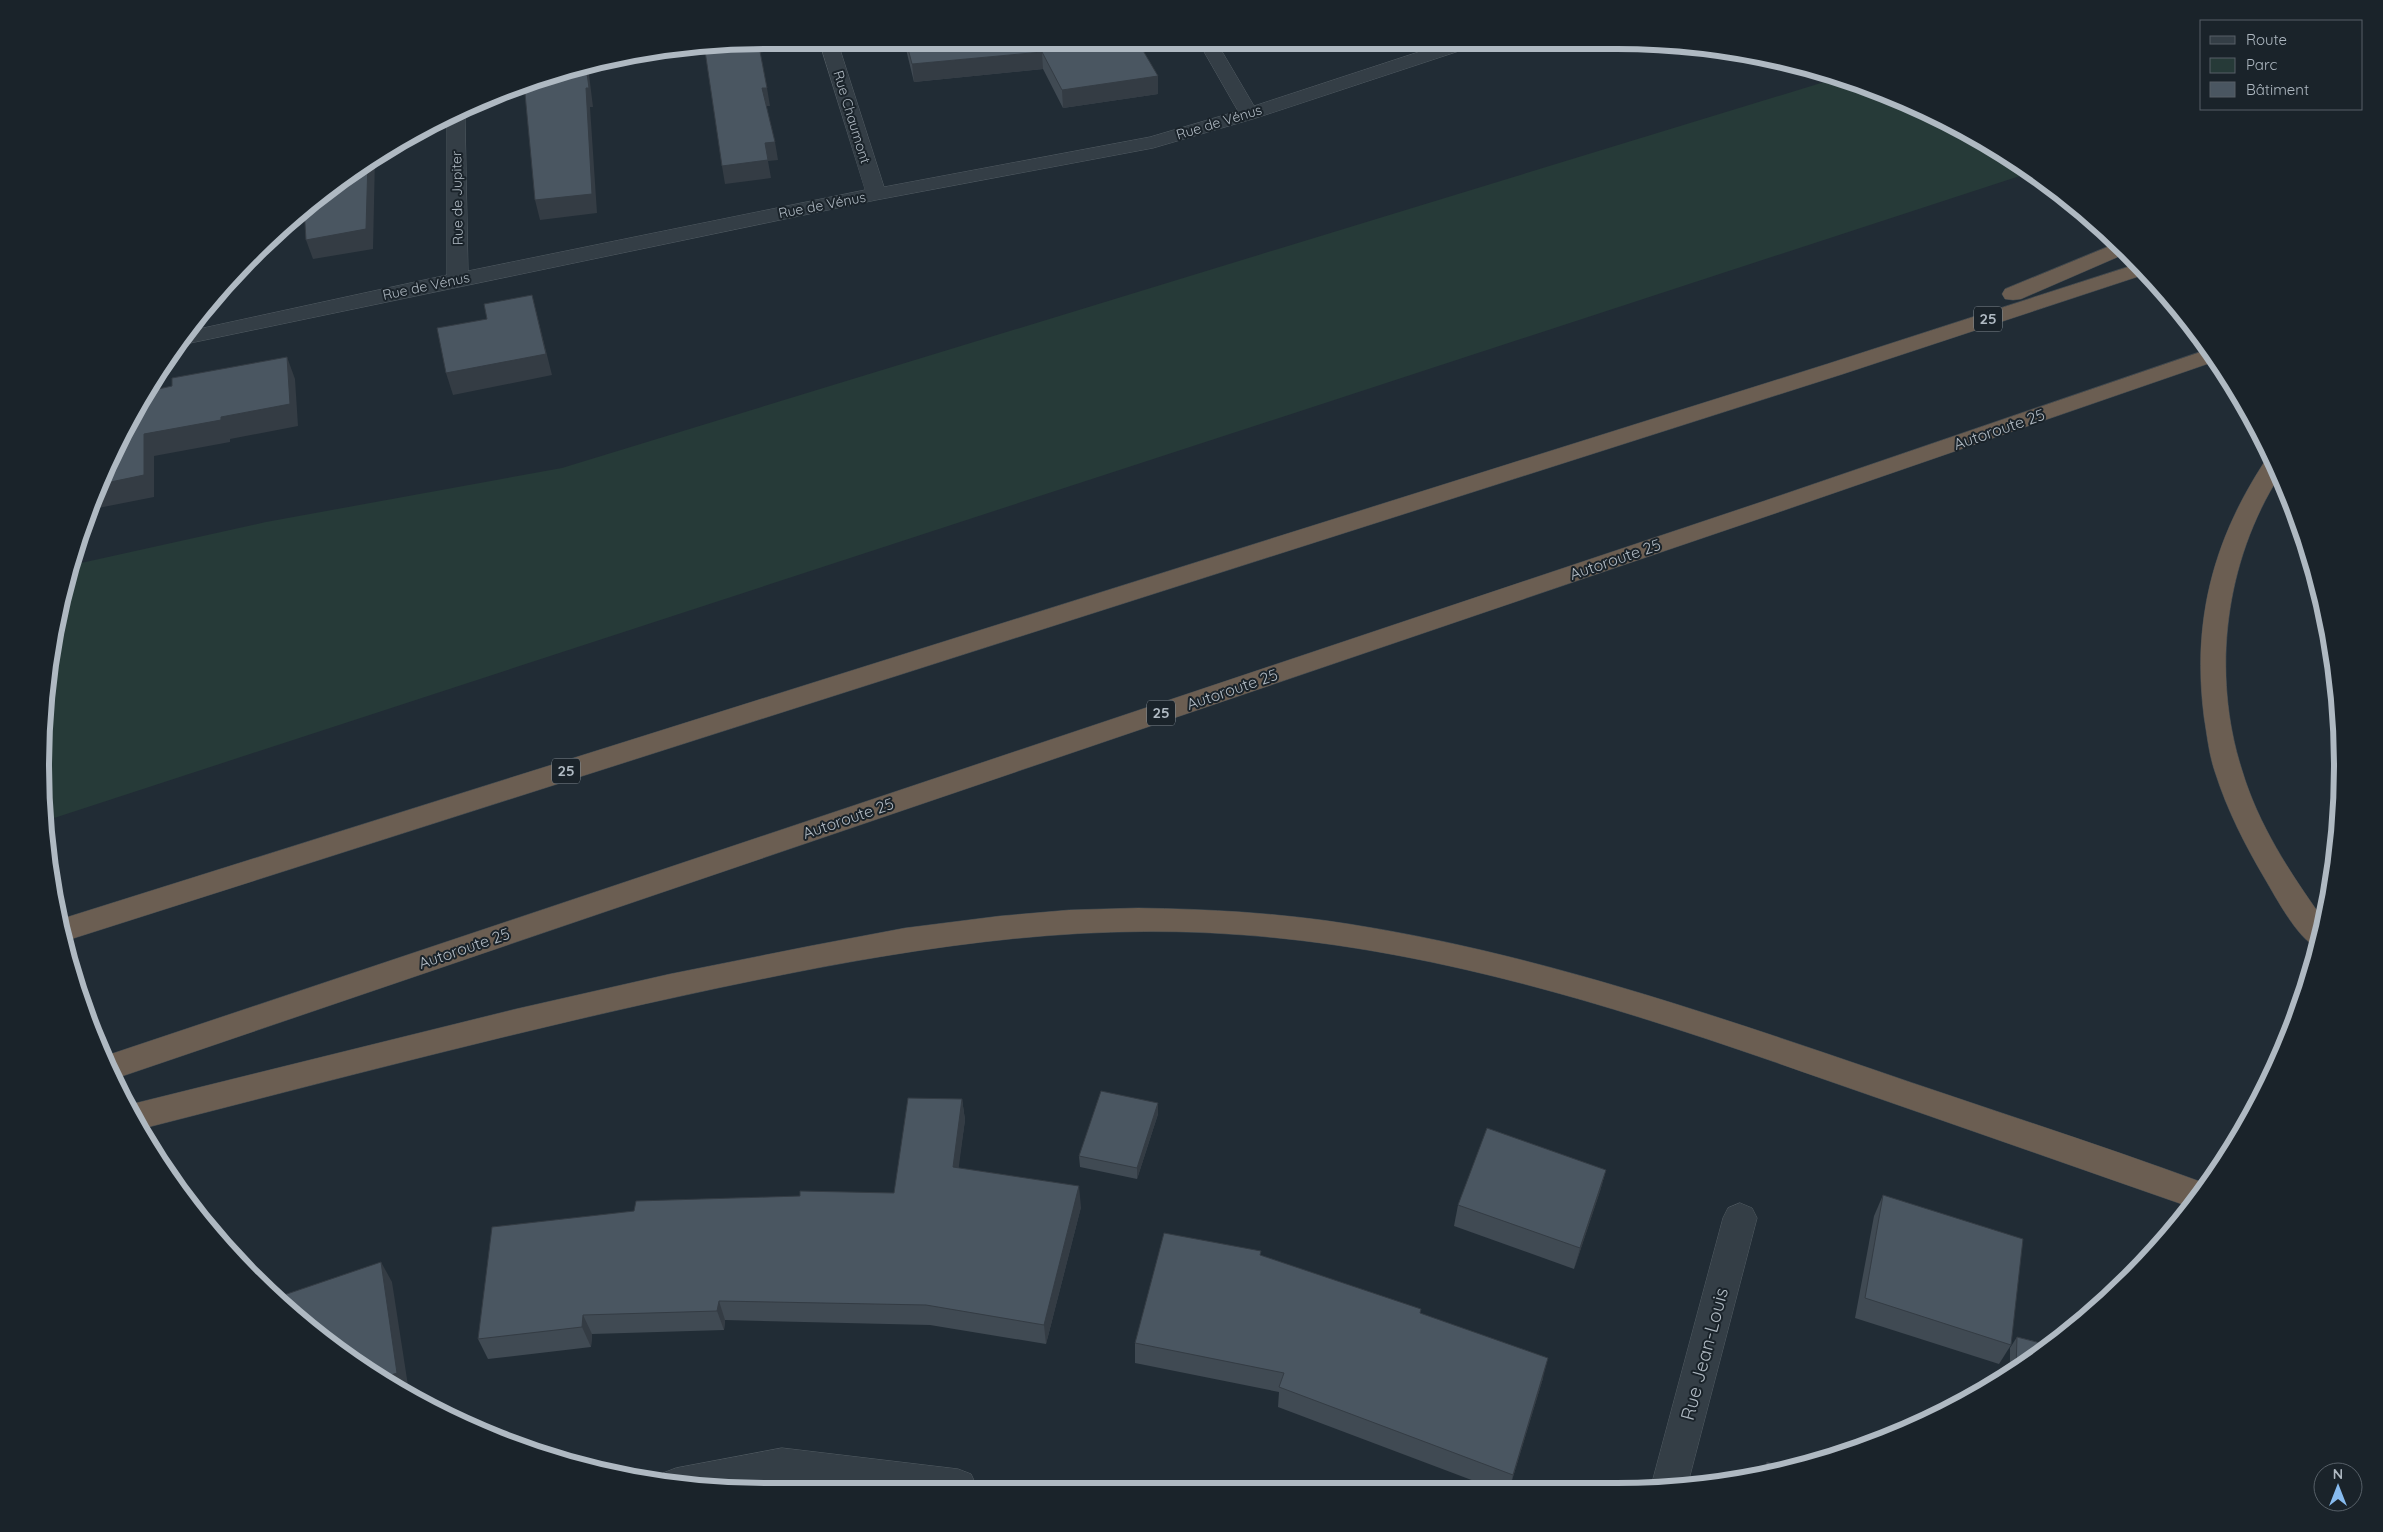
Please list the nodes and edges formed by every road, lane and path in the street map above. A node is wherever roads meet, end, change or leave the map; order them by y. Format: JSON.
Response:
{"nodes":[{"id":1,"x":831,"y":49,"type":"edge"},
{"id":2,"x":1211,"y":49,"type":"edge"},
{"id":3,"x":1446,"y":49,"type":"edge"},
{"id":4,"x":1249,"y":114,"type":"junction"},
{"id":5,"x":456,"y":120,"type":"edge"},
{"id":6,"x":876,"y":194,"type":"junction"},
{"id":7,"x":2115,"y":251,"type":"edge"},
{"id":8,"x":2135,"y":271,"type":"edge"},
{"id":9,"x":458,"y":278,"type":"junction"},
{"id":10,"x":191,"y":337,"type":"edge"},
{"id":11,"x":2205,"y":356,"type":"edge"},
{"id":12,"x":1835,"y":369,"type":"junction"},
{"id":13,"x":2270,"y":471,"type":"edge"},
{"id":14,"x":68,"y":929,"type":"edge"},
{"id":15,"x":2315,"y":930,"type":"edge"},
{"id":16,"x":115,"y":1066,"type":"edge"},
{"id":17,"x":140,"y":1116,"type":"edge"},
{"id":18,"x":2193,"y":1193,"type":"edge"},
{"id":19,"x":1740,"y":1218,"type":"dead end"},
{"id":20,"x":705,"y":1481,"type":"edge"},
{"id":21,"x":1670,"y":1481,"type":"edge"},
{"id":22,"x":924,"y":1483,"type":"edge"}],
"edges":[{"from":1,"to":6,"type":"street","name":"Rue Chaumont"},
{"from":2,"to":4,"type":"street"},
{"from":3,"to":4,"type":"street","name":"Rue de Vénus"},
{"from":4,"to":6,"type":"street","name":"Rue de Vénus"},
{"from":5,"to":9,"type":"street","name":"Rue de Jupiter"},
{"from":6,"to":9,"type":"street","name":"Rue de Vénus"},
{"from":7,"to":12,"type":"highway"},
{"from":8,"to":12,"type":"highway","number":"25"},
{"from":9,"to":10,"type":"street","name":"Rue de Vénus"},
{"from":11,"to":16,"type":"highway","name":"Autoroute 25","number":"25"},
{"from":12,"to":14,"type":"highway","number":"25"},
{"from":13,"to":15,"type":"highway"},
{"from":17,"to":18,"type":"highway"},
{"from":19,"to":21,"type":"street","name":"Rue Jean-Louis"},
{"from":20,"to":22,"type":"street"}]}
